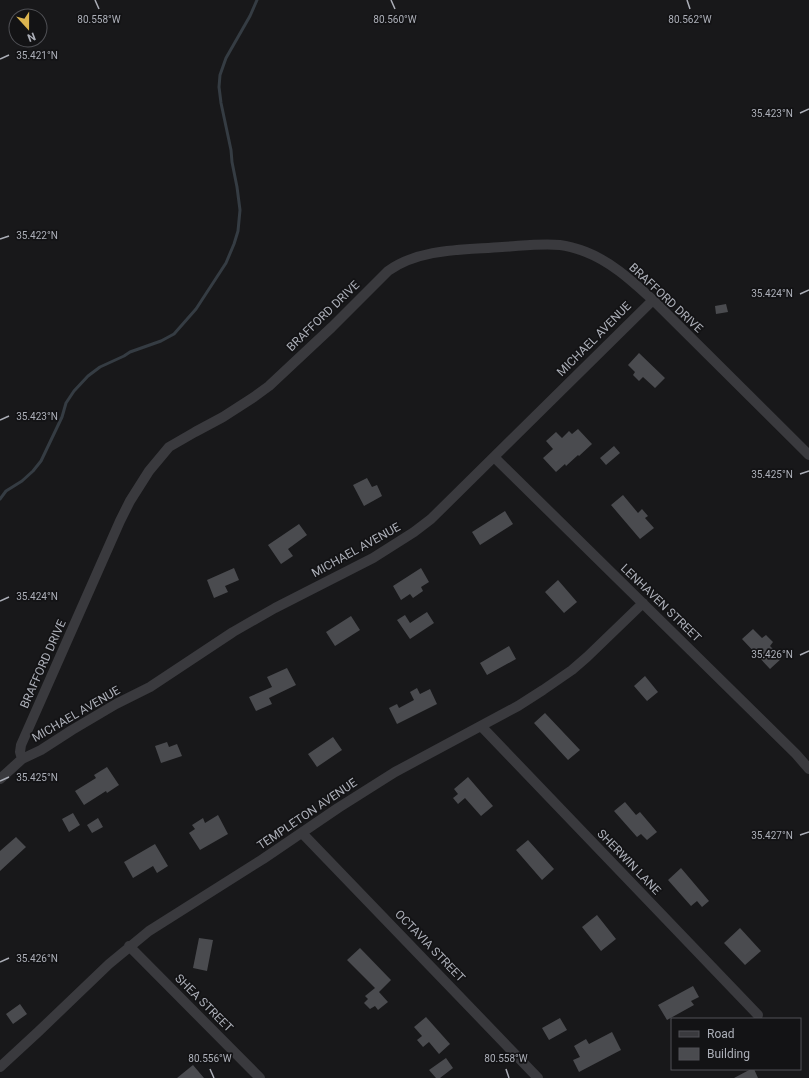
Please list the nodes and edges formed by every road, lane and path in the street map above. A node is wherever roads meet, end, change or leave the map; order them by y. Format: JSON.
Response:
{"nodes":[{"id":1,"x":653,"y":300,"type":"junction"},
{"id":2,"x":809,"y":455,"type":"edge"},
{"id":3,"x":494,"y":457,"type":"junction"},
{"id":4,"x":644,"y":603,"type":"junction"},
{"id":5,"x":481,"y":726,"type":"junction"},
{"id":6,"x":22,"y":759,"type":"junction"},
{"id":7,"x":809,"y":768,"type":"edge"},
{"id":8,"x":0,"y":779,"type":"edge"},
{"id":9,"x":302,"y":833,"type":"junction"},
{"id":10,"x":129,"y":946,"type":"junction"},
{"id":11,"x":758,"y":1015,"type":"dead end"},
{"id":12,"x":0,"y":1067,"type":"edge"},
{"id":13,"x":260,"y":1078,"type":"edge"},
{"id":14,"x":538,"y":1078,"type":"edge"}],
"edges":[{"from":1,"to":2,"type":"street","name":"BRAFFORD DRIVE"},
{"from":1,"to":3,"type":"street","name":"MICHAEL AVENUE"},
{"from":1,"to":6,"type":"street","name":"BRAFFORD DRIVE"},
{"from":3,"to":4,"type":"street","name":"LENHAVEN STREET"},
{"from":3,"to":6,"type":"street","name":"MICHAEL AVENUE"},
{"from":4,"to":5,"type":"street","name":"TEMPLETON AVENUE"},
{"from":4,"to":7,"type":"street","name":"LENHAVEN STREET"},
{"from":5,"to":9,"type":"street","name":"TEMPLETON AVENUE"},
{"from":5,"to":11,"type":"street","name":"SHERWIN LANE"},
{"from":6,"to":8,"type":"street"},
{"from":9,"to":10,"type":"street","name":"TEMPLETON AVENUE"},
{"from":9,"to":14,"type":"street","name":"OCTAVIA STREET"},
{"from":10,"to":12,"type":"street","name":"TEMPLETON AVENUE"},
{"from":10,"to":13,"type":"street","name":"SHEA STREET"}]}
